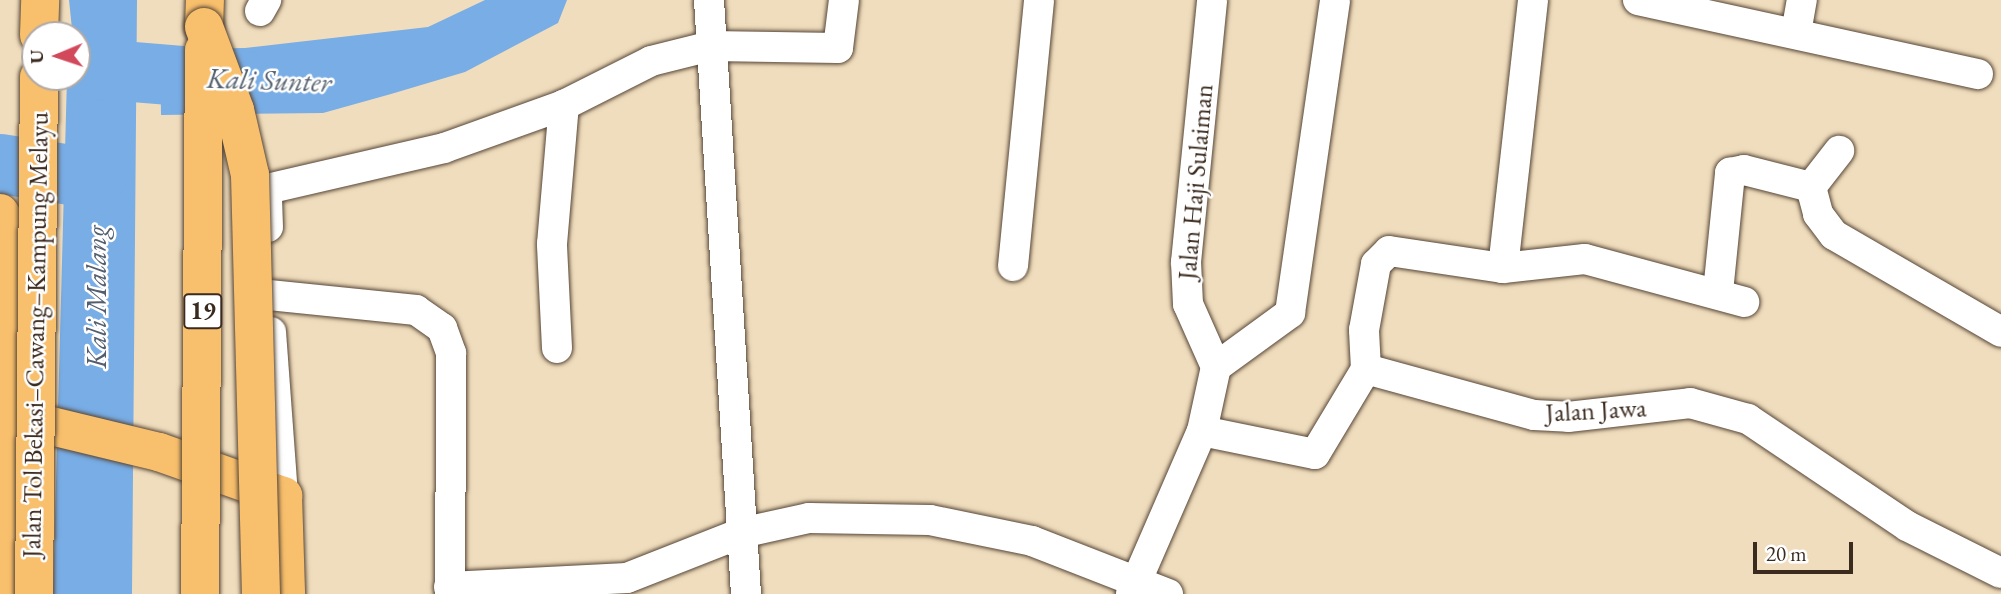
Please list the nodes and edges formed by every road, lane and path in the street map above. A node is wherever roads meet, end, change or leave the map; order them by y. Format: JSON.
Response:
{"nodes":[{"id":1,"x":40,"y":0,"type":"edge"},
{"id":2,"x":709,"y":0,"type":"edge"},
{"id":3,"x":844,"y":0,"type":"edge"},
{"id":4,"x":1039,"y":0,"type":"edge"},
{"id":5,"x":1212,"y":0,"type":"edge"},
{"id":6,"x":1335,"y":0,"type":"edge"},
{"id":7,"x":1533,"y":0,"type":"edge"},
{"id":8,"x":1638,"y":0,"type":"edge"},
{"id":9,"x":1802,"y":0,"type":"edge"},
{"id":10,"x":204,"y":14,"type":"edge"},
{"id":11,"x":39,"y":21,"type":"edge"},
{"id":12,"x":1796,"y":33,"type":"junction"},
{"id":13,"x":711,"y":46,"type":"junction"},
{"id":14,"x":1978,"y":74,"type":"dead end"},
{"id":15,"x":39,"y":91,"type":"edge"},
{"id":16,"x":564,"y":105,"type":"junction"},
{"id":17,"x":1839,"y":152,"type":"dead end"},
{"id":18,"x":1811,"y":187,"type":"junction"},
{"id":19,"x":0,"y":213,"type":"edge"},
{"id":20,"x":1013,"y":266,"type":"dead end"},
{"id":21,"x":1503,"y":268,"type":"junction"},
{"id":22,"x":269,"y":295,"type":"junction"},
{"id":23,"x":2001,"y":332,"type":"edge"},
{"id":24,"x":557,"y":348,"type":"dead end"},
{"id":25,"x":1216,"y":367,"type":"junction"},
{"id":26,"x":1366,"y":369,"type":"junction"},
{"id":27,"x":21,"y":419,"type":"junction"},
{"id":28,"x":1202,"y":431,"type":"junction"},
{"id":29,"x":266,"y":490,"type":"junction"},
{"id":30,"x":741,"y":533,"type":"junction"},
{"id":31,"x":2001,"y":573,"type":"edge"},
{"id":32,"x":1133,"y":585,"type":"edge"},
{"id":33,"x":449,"y":590,"type":"edge"},
{"id":34,"x":12,"y":594,"type":"edge"},
{"id":35,"x":34,"y":594,"type":"edge"},
{"id":36,"x":200,"y":594,"type":"edge"},
{"id":37,"x":261,"y":594,"type":"edge"},
{"id":38,"x":286,"y":594,"type":"edge"},
{"id":39,"x":746,"y":594,"type":"edge"},
{"id":40,"x":1168,"y":594,"type":"edge"}],
"edges":[{"from":1,"to":11,"type":"main road"},
{"from":2,"to":13,"type":"street"},
{"from":3,"to":13,"type":"street"},
{"from":4,"to":20,"type":"street"},
{"from":5,"to":25,"type":"street","name":"Jalan Haji Sulaiman"},
{"from":6,"to":25,"type":"street"},
{"from":7,"to":21,"type":"street"},
{"from":8,"to":12,"type":"street"},
{"from":9,"to":12,"type":"street"},
{"from":10,"to":36,"type":"main road","number":"19","bridge":true},
{"from":10,"to":37,"type":"main road","bridge":true},
{"from":12,"to":14,"type":"street"},
{"from":13,"to":16,"type":"street"},
{"from":13,"to":30,"type":"street"},
{"from":15,"to":35,"type":"main road","name":"Jalan Tol Bekasi–Cawang–Kampung Melayu","bridge":true},
{"from":16,"to":22,"type":"street"},
{"from":16,"to":24,"type":"street"},
{"from":17,"to":18,"type":"street"},
{"from":18,"to":21,"type":"street"},
{"from":18,"to":23,"type":"street"},
{"from":19,"to":27,"type":"main road"},
{"from":21,"to":26,"type":"street"},
{"from":22,"to":29,"type":"street"},
{"from":22,"to":33,"type":"street"},
{"from":25,"to":28,"type":"street"},
{"from":26,"to":28,"type":"street"},
{"from":26,"to":31,"type":"street","name":"Jalan Jawa"},
{"from":27,"to":29,"type":"main road","bridge":true},
{"from":27,"to":34,"type":"main road"},
{"from":28,"to":32,"type":"street"},
{"from":29,"to":38,"type":"main road"},
{"from":30,"to":32,"type":"street"},
{"from":30,"to":33,"type":"street"},
{"from":30,"to":39,"type":"street"},
{"from":32,"to":40,"type":"street"}]}
